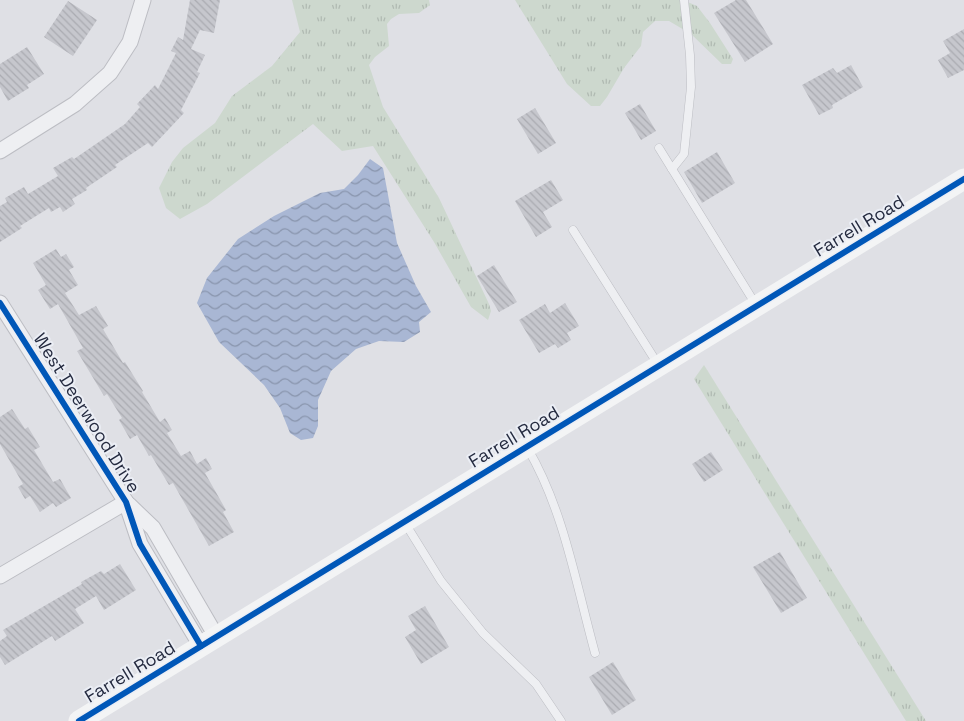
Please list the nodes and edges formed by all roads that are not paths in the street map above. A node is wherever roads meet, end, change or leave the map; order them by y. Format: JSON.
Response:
{"nodes":[{"id":1,"x":143,"y":0,"type":"edge"},
{"id":2,"x":684,"y":0,"type":"edge"},
{"id":3,"x":659,"y":148,"type":"dead end"},
{"id":4,"x":0,"y":151,"type":"edge"},
{"id":5,"x":672,"y":169,"type":"junction"},
{"id":6,"x":964,"y":179,"type":"edge"},
{"id":7,"x":573,"y":230,"type":"dead end"},
{"id":8,"x":0,"y":303,"type":"edge"},
{"id":9,"x":757,"y":306,"type":"junction"},
{"id":10,"x":659,"y":366,"type":"junction"},
{"id":11,"x":527,"y":447,"type":"junction"},
{"id":12,"x":126,"y":502,"type":"junction"},
{"id":13,"x":404,"y":522,"type":"junction"},
{"id":14,"x":0,"y":576,"type":"edge"},
{"id":15,"x":209,"y":641,"type":"junction"},
{"id":16,"x":595,"y":653,"type":"dead end"},
{"id":17,"x":79,"y":721,"type":"edge"},
{"id":18,"x":561,"y":721,"type":"edge"}],
"edges":[{"from":1,"to":4,"type":"street"},
{"from":2,"to":5,"type":"lane"},
{"from":3,"to":5,"type":"lane"},
{"from":5,"to":9,"type":"lane"},
{"from":6,"to":9,"type":"street","name":"Farrell Road"},
{"from":7,"to":10,"type":"lane"},
{"from":8,"to":12,"type":"street","name":"West Deerwood Drive"},
{"from":9,"to":10,"type":"street","name":"Farrell Road"},
{"from":10,"to":11,"type":"street","name":"Farrell Road"},
{"from":11,"to":13,"type":"street","name":"Farrell Road"},
{"from":11,"to":16,"type":"lane"},
{"from":12,"to":14,"type":"street"},
{"from":12,"to":15,"type":"street","name":"West Deerwood Drive"},
{"from":13,"to":15,"type":"street","name":"Farrell Road"},
{"from":13,"to":18,"type":"lane"},
{"from":15,"to":17,"type":"street","name":"Farrell Road"}]}
